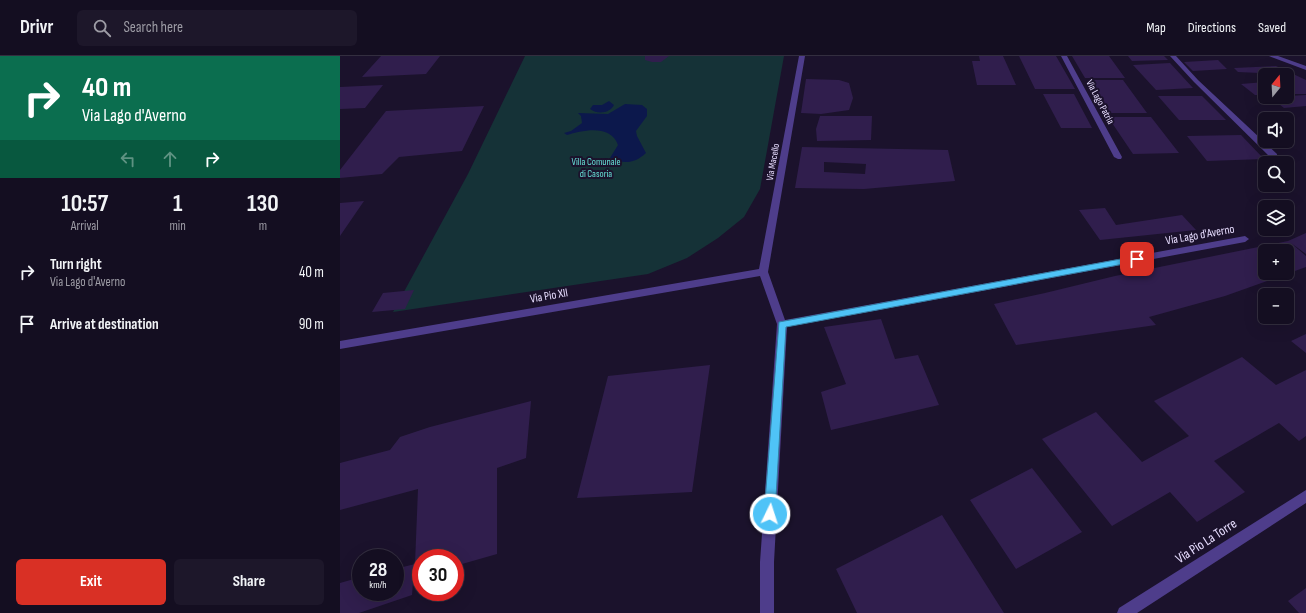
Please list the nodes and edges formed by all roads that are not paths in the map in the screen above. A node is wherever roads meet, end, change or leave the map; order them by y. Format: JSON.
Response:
{"nodes":[{"id":1,"x":802,"y":56,"type":"edge"},
{"id":2,"x":1064,"y":56,"type":"edge"},
{"id":3,"x":1173,"y":56,"type":"edge"},
{"id":4,"x":1272,"y":56,"type":"edge"},
{"id":5,"x":1306,"y":68,"type":"edge"},
{"id":6,"x":1274,"y":156,"type":"dead end"},
{"id":7,"x":1118,"y":157,"type":"dead end"},
{"id":8,"x":1245,"y":239,"type":"dead end"},
{"id":9,"x":763,"y":272,"type":"junction"},
{"id":10,"x":782,"y":324,"type":"junction"},
{"id":11,"x":340,"y":345,"type":"edge"},
{"id":12,"x":1306,"y":496,"type":"edge"},
{"id":13,"x":767,"y":613,"type":"edge"},
{"id":14,"x":1124,"y":613,"type":"edge"}],
"edges":[{"from":1,"to":9,"type":"street","name":"Via Macello"},
{"from":2,"to":7,"type":"street","name":"Via Lago Patria"},
{"from":3,"to":6,"type":"street"},
{"from":4,"to":5,"type":"street"},
{"from":8,"to":10,"type":"street","name":"Via Lago d'Averno"},
{"from":9,"to":10,"type":"street"},
{"from":9,"to":11,"type":"street","name":"Via Pio XII"},
{"from":10,"to":13,"type":"street"},
{"from":12,"to":14,"type":"street","name":"Via Pio La Torre"}]}
